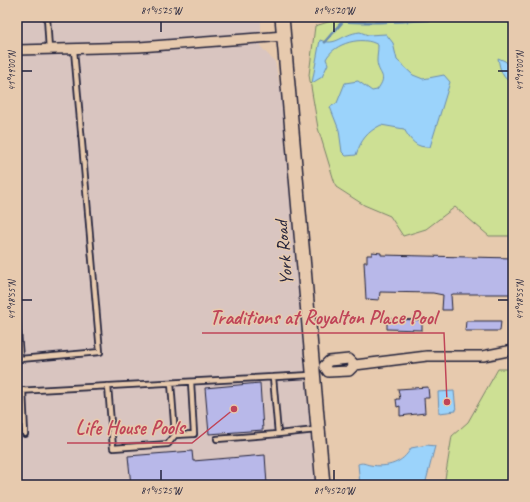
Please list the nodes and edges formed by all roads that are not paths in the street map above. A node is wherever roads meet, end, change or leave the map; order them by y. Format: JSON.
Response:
{"nodes":[{"id":1,"x":47,"y":17,"type":"edge"},
{"id":2,"x":282,"y":17,"type":"edge"},
{"id":3,"x":284,"y":36,"type":"junction"},
{"id":4,"x":17,"y":50,"type":"edge"},
{"id":5,"x":49,"y":50,"type":"junction"},
{"id":6,"x":74,"y":50,"type":"junction"},
{"id":7,"x":17,"y":317,"type":"edge"},
{"id":8,"x":513,"y":350,"type":"edge"},
{"id":9,"x":316,"y":369,"type":"junction"},
{"id":10,"x":273,"y":377,"type":"junction"},
{"id":11,"x":191,"y":382,"type":"junction"},
{"id":12,"x":172,"y":383,"type":"junction"},
{"id":13,"x":108,"y":386,"type":"junction"},
{"id":14,"x":23,"y":390,"type":"junction"},
{"id":15,"x":17,"y":391,"type":"edge"},
{"id":16,"x":318,"y":430,"type":"junction"},
{"id":17,"x":25,"y":434,"type":"dead end"},
{"id":18,"x":278,"y":434,"type":"junction"},
{"id":19,"x":175,"y":435,"type":"junction"},
{"id":20,"x":217,"y":439,"type":"dead end"},
{"id":21,"x":323,"y":485,"type":"edge"}],
"edges":[{"from":1,"to":5,"type":"lane"},
{"from":2,"to":3,"type":"street","name":"York Road"},
{"from":3,"to":6,"type":"street"},
{"from":3,"to":9,"type":"street","name":"York Road"},
{"from":4,"to":5,"type":"street"},
{"from":5,"to":6,"type":"street"},
{"from":6,"to":7,"type":"lane"},
{"from":8,"to":9,"type":"street"},
{"from":9,"to":10,"type":"lane"},
{"from":9,"to":16,"type":"street","name":"York Road"},
{"from":10,"to":11,"type":"lane"},
{"from":10,"to":18,"type":"lane"},
{"from":11,"to":12,"type":"lane"},
{"from":11,"to":19,"type":"lane"},
{"from":12,"to":13,"type":"lane"},
{"from":12,"to":19,"type":"lane"},
{"from":13,"to":14,"type":"lane"},
{"from":13,"to":19,"type":"lane"},
{"from":14,"to":15,"type":"lane"},
{"from":14,"to":17,"type":"lane"},
{"from":16,"to":18,"type":"lane"},
{"from":16,"to":21,"type":"street","name":"York Road"},
{"from":18,"to":20,"type":"lane"}]}
